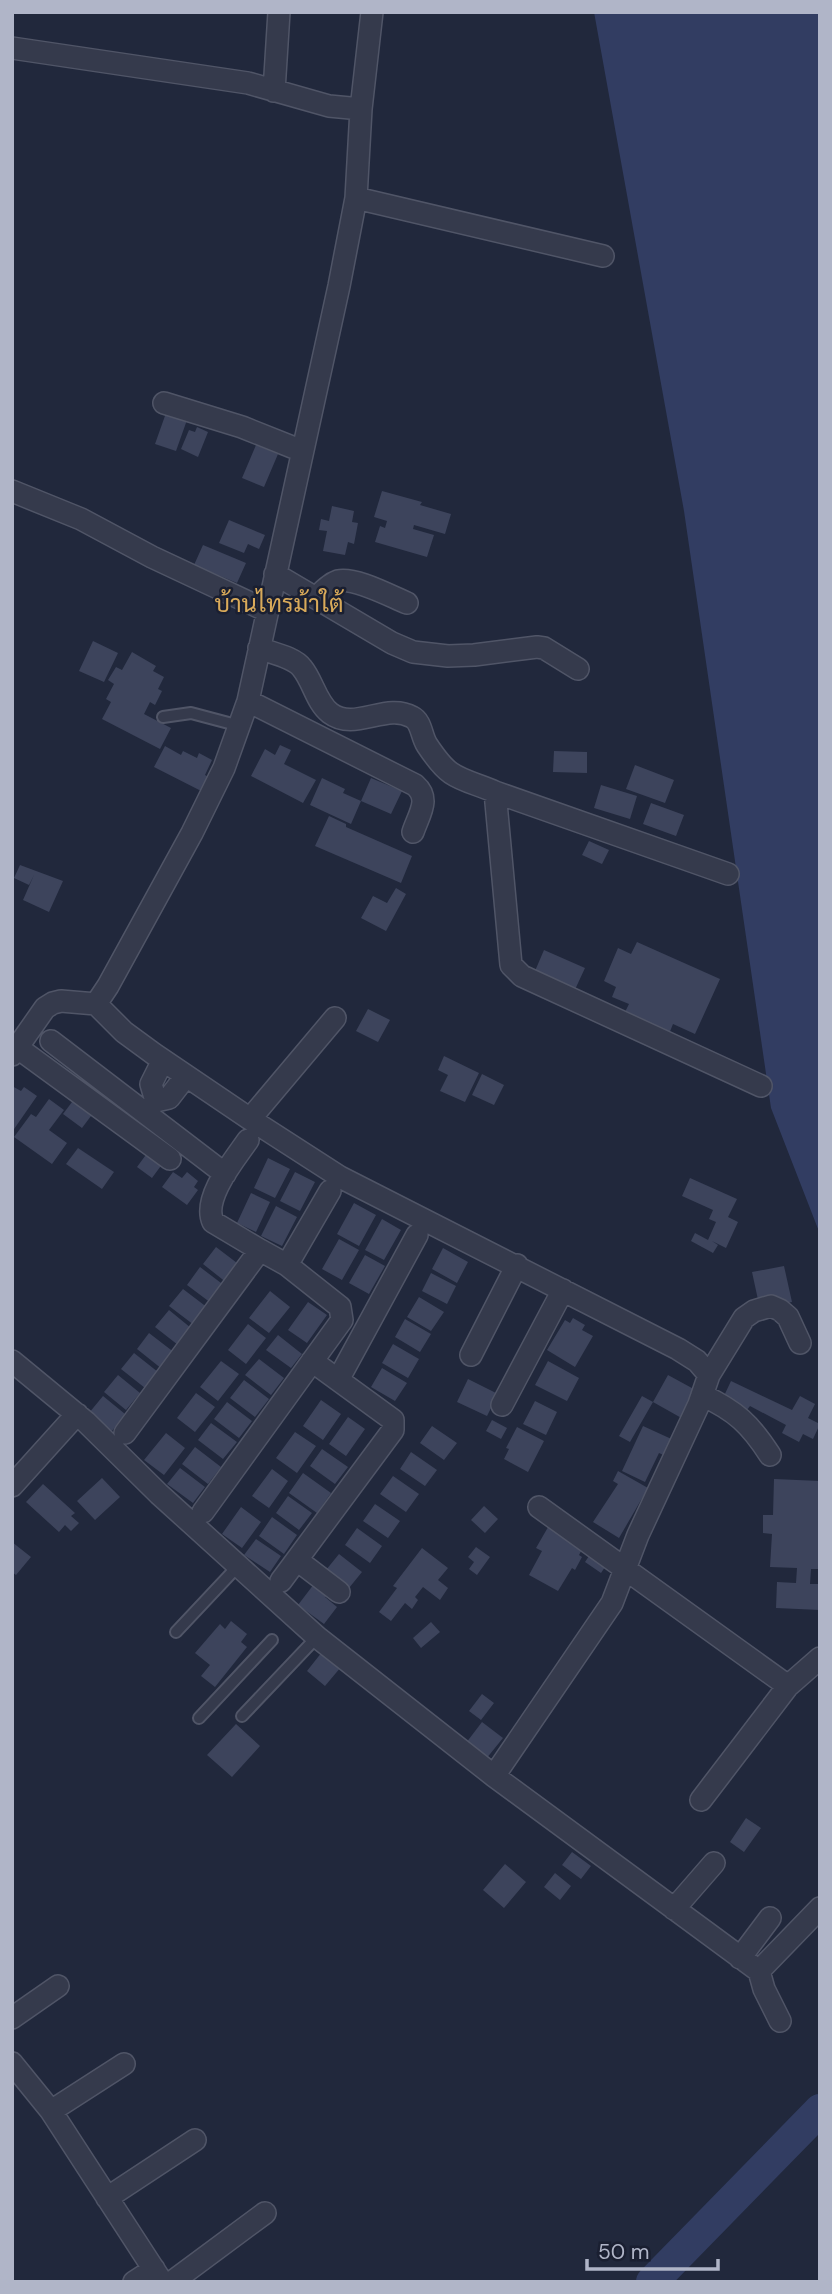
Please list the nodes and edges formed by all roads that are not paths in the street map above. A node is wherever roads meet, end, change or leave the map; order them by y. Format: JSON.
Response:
{"nodes":[{"id":1,"x":279,"y":12,"type":"edge"},
{"id":2,"x":372,"y":12,"type":"edge"},
{"id":3,"x":12,"y":48,"type":"edge"},
{"id":4,"x":275,"y":91,"type":"junction"},
{"id":5,"x":361,"y":109,"type":"junction"},
{"id":6,"x":356,"y":198,"type":"junction"},
{"id":7,"x":603,"y":256,"type":"dead end"},
{"id":8,"x":164,"y":403,"type":"dead end"},
{"id":9,"x":302,"y":451,"type":"junction"},
{"id":10,"x":12,"y":491,"type":"edge"},
{"id":11,"x":275,"y":574,"type":"junction"},
{"id":12,"x":316,"y":598,"type":"junction"},
{"id":13,"x":407,"y":603,"type":"dead end"},
{"id":14,"x":267,"y":611,"type":"junction"},
{"id":15,"x":259,"y":648,"type":"junction"},
{"id":16,"x":578,"y":669,"type":"dead end"},
{"id":17,"x":248,"y":701,"type":"junction"},
{"id":18,"x":163,"y":717,"type":"dead end"},
{"id":19,"x":240,"y":726,"type":"junction"},
{"id":20,"x":495,"y":792,"type":"junction"},
{"id":21,"x":413,"y":831,"type":"dead end"},
{"id":22,"x":728,"y":874,"type":"dead end"},
{"id":23,"x":96,"y":1004,"type":"junction"},
{"id":24,"x":335,"y":1018,"type":"dead end"},
{"id":25,"x":51,"y":1041,"type":"dead end"},
{"id":26,"x":15,"y":1051,"type":"edge"},
{"id":27,"x":163,"y":1060,"type":"junction"},
{"id":28,"x":186,"y":1076,"type":"junction"},
{"id":29,"x":761,"y":1086,"type":"dead end"},
{"id":30,"x":151,"y":1107,"type":"junction"},
{"id":31,"x":249,"y":1130,"type":"junction"},
{"id":32,"x":170,"y":1158,"type":"dead end"},
{"id":33,"x":225,"y":1174,"type":"junction"},
{"id":34,"x":330,"y":1191,"type":"dead end"},
{"id":35,"x":417,"y":1234,"type":"dead end"},
{"id":36,"x":260,"y":1250,"type":"junction"},
{"id":37,"x":287,"y":1265,"type":"junction"},
{"id":38,"x":517,"y":1265,"type":"junction"},
{"id":39,"x":563,"y":1290,"type":"junction"},
{"id":40,"x":800,"y":1343,"type":"dead end"},
{"id":41,"x":471,"y":1355,"type":"dead end"},
{"id":42,"x":12,"y":1361,"type":"edge"},
{"id":43,"x":312,"y":1361,"type":"junction"},
{"id":44,"x":338,"y":1380,"type":"junction"},
{"id":45,"x":706,"y":1385,"type":"junction"},
{"id":46,"x":502,"y":1405,"type":"dead end"},
{"id":47,"x":77,"y":1414,"type":"junction"},
{"id":48,"x":125,"y":1433,"type":"dead end"},
{"id":49,"x":770,"y":1455,"type":"dead end"},
{"id":50,"x":12,"y":1486,"type":"edge"},
{"id":51,"x":539,"y":1507,"type":"dead end"},
{"id":52,"x":203,"y":1512,"type":"dead end"},
{"id":53,"x":297,"y":1560,"type":"junction"},
{"id":54,"x":238,"y":1566,"type":"junction"},
{"id":55,"x":626,"y":1569,"type":"junction"},
{"id":56,"x":281,"y":1581,"type":"dead end"},
{"id":57,"x":339,"y":1592,"type":"dead end"},
{"id":58,"x":176,"y":1632,"type":"dead end"},
{"id":59,"x":317,"y":1637,"type":"junction"},
{"id":60,"x":272,"y":1640,"type":"dead end"},
{"id":61,"x":820,"y":1658,"type":"edge"},
{"id":62,"x":788,"y":1686,"type":"junction"},
{"id":63,"x":242,"y":1716,"type":"dead end"},
{"id":64,"x":200,"y":1718,"type":"dead end"},
{"id":65,"x":494,"y":1776,"type":"junction"},
{"id":66,"x":701,"y":1800,"type":"dead end"},
{"id":67,"x":714,"y":1863,"type":"dead end"},
{"id":68,"x":820,"y":1908,"type":"edge"},
{"id":69,"x":674,"y":1909,"type":"junction"},
{"id":70,"x":770,"y":1918,"type":"dead end"},
{"id":71,"x":740,"y":1958,"type":"junction"},
{"id":72,"x":759,"y":1971,"type":"junction"},
{"id":73,"x":58,"y":1986,"type":"dead end"},
{"id":74,"x":12,"y":2018,"type":"edge"},
{"id":75,"x":780,"y":2021,"type":"dead end"},
{"id":76,"x":12,"y":2063,"type":"edge"},
{"id":77,"x":124,"y":2064,"type":"dead end"},
{"id":78,"x":51,"y":2111,"type":"junction"},
{"id":79,"x":195,"y":2140,"type":"dead end"},
{"id":80,"x":107,"y":2198,"type":"junction"},
{"id":81,"x":265,"y":2213,"type":"dead end"},
{"id":82,"x":158,"y":2276,"type":"edge"},
{"id":83,"x":134,"y":2282,"type":"edge"},
{"id":84,"x":172,"y":2282,"type":"edge"}],
"edges":[{"from":1,"to":4,"type":"street"},
{"from":2,"to":5,"type":"street"},
{"from":3,"to":4,"type":"street"},
{"from":4,"to":5,"type":"street"},
{"from":5,"to":6,"type":"street"},
{"from":6,"to":7,"type":"street"},
{"from":6,"to":9,"type":"street"},
{"from":8,"to":9,"type":"street"},
{"from":9,"to":11,"type":"street"},
{"from":10,"to":14,"type":"street"},
{"from":11,"to":12,"type":"street"},
{"from":11,"to":14,"type":"street"},
{"from":12,"to":13,"type":"street"},
{"from":12,"to":16,"type":"street"},
{"from":14,"to":15,"type":"street"},
{"from":15,"to":17,"type":"street"},
{"from":15,"to":20,"type":"street"},
{"from":17,"to":19,"type":"street"},
{"from":17,"to":21,"type":"street"},
{"from":18,"to":19,"type":"lane"},
{"from":19,"to":23,"type":"street"},
{"from":20,"to":22,"type":"street"},
{"from":20,"to":29,"type":"street"},
{"from":23,"to":26,"type":"street"},
{"from":23,"to":27,"type":"street"},
{"from":24,"to":31,"type":"street"},
{"from":25,"to":30,"type":"street"},
{"from":26,"to":32,"type":"street"},
{"from":27,"to":28,"type":"street"},
{"from":27,"to":30,"type":"street"},
{"from":28,"to":30,"type":"street"},
{"from":28,"to":31,"type":"street"},
{"from":30,"to":33,"type":"street"},
{"from":31,"to":33,"type":"street"},
{"from":31,"to":38,"type":"street"},
{"from":33,"to":36,"type":"street"},
{"from":34,"to":37,"type":"street"},
{"from":35,"to":44,"type":"street"},
{"from":36,"to":37,"type":"street"},
{"from":36,"to":48,"type":"street"},
{"from":37,"to":43,"type":"street"},
{"from":38,"to":39,"type":"street"},
{"from":38,"to":41,"type":"street"},
{"from":39,"to":45,"type":"street"},
{"from":39,"to":46,"type":"street"},
{"from":40,"to":45,"type":"street"},
{"from":42,"to":47,"type":"street"},
{"from":43,"to":44,"type":"street"},
{"from":43,"to":52,"type":"street"},
{"from":44,"to":53,"type":"street"},
{"from":45,"to":49,"type":"street"},
{"from":45,"to":55,"type":"street"},
{"from":47,"to":50,"type":"street"},
{"from":47,"to":54,"type":"street"},
{"from":51,"to":55,"type":"street"},
{"from":53,"to":56,"type":"street"},
{"from":53,"to":57,"type":"street"},
{"from":54,"to":58,"type":"lane"},
{"from":54,"to":59,"type":"street"},
{"from":55,"to":62,"type":"street"},
{"from":55,"to":65,"type":"street"},
{"from":59,"to":63,"type":"lane"},
{"from":59,"to":65,"type":"street"},
{"from":60,"to":64,"type":"lane"},
{"from":61,"to":62,"type":"street"},
{"from":62,"to":66,"type":"street"},
{"from":65,"to":69,"type":"street"},
{"from":67,"to":69,"type":"street"},
{"from":68,"to":72,"type":"street"},
{"from":69,"to":71,"type":"street"},
{"from":70,"to":71,"type":"street"},
{"from":71,"to":72,"type":"street"},
{"from":72,"to":75,"type":"street"},
{"from":73,"to":74,"type":"street"},
{"from":76,"to":78,"type":"street"},
{"from":77,"to":78,"type":"street"},
{"from":78,"to":80,"type":"street"},
{"from":79,"to":80,"type":"street"},
{"from":80,"to":82,"type":"street"},
{"from":81,"to":84,"type":"street"},
{"from":82,"to":83,"type":"street"}]}
